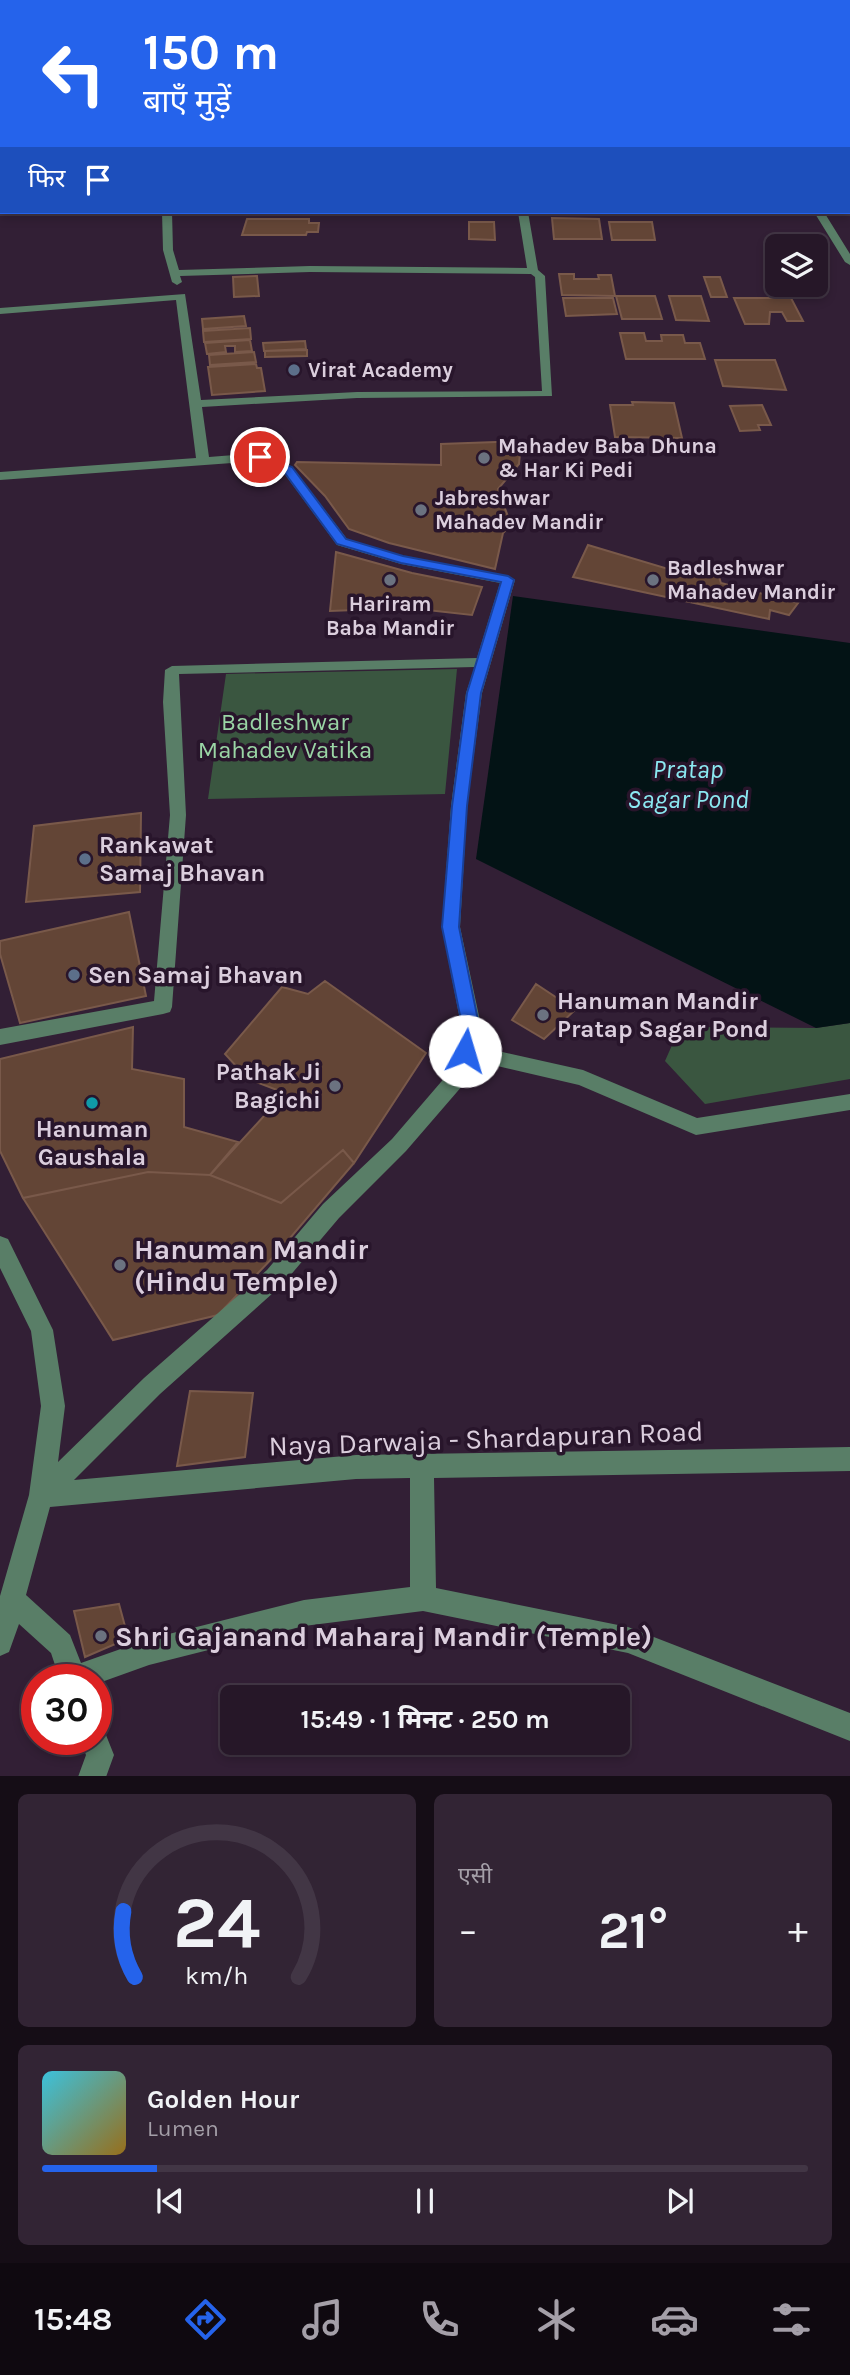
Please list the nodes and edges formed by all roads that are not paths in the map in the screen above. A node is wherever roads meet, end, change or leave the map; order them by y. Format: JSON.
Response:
{"nodes":[{"id":1,"x":167,"y":214,"type":"edge"},
{"id":2,"x":523,"y":214,"type":"edge"},
{"id":3,"x":820,"y":214,"type":"edge"},
{"id":4,"x":850,"y":262,"type":"edge"},
{"id":5,"x":533,"y":271,"type":"junction"},
{"id":6,"x":174,"y":273,"type":"junction"},
{"id":7,"x":181,"y":296,"type":"junction"},
{"id":8,"x":0,"y":311,"type":"edge"},
{"id":9,"x":194,"y":404,"type":"junction"},
{"id":10,"x":203,"y":461,"type":"junction"},
{"id":11,"x":0,"y":477,"type":"edge"},
{"id":12,"x":483,"y":662,"type":"junction"},
{"id":13,"x":0,"y":1037,"type":"edge"},
{"id":14,"x":465,"y":1051,"type":"junction"},
{"id":15,"x":850,"y":1102,"type":"edge"},
{"id":16,"x":1,"y":1249,"type":"edge"},
{"id":17,"x":850,"y":1459,"type":"edge"},
{"id":18,"x":422,"y":1465,"type":"junction"},
{"id":19,"x":41,"y":1495,"type":"junction"},
{"id":20,"x":423,"y":1598,"type":"junction"},
{"id":21,"x":12,"y":1600,"type":"junction"},
{"id":22,"x":0,"y":1643,"type":"edge"},
{"id":23,"x":68,"y":1664,"type":"edge"},
{"id":24,"x":112,"y":1665,"type":"edge"},
{"id":25,"x":850,"y":1727,"type":"edge"},
{"id":26,"x":100,"y":1755,"type":"edge"},
{"id":27,"x":92,"y":1776,"type":"edge"}],
"edges":[{"from":1,"to":6,"type":"street"},
{"from":2,"to":5,"type":"street"},
{"from":3,"to":4,"type":"street"},
{"from":5,"to":6,"type":"street"},
{"from":5,"to":9,"type":"street"},
{"from":6,"to":7,"type":"street"},
{"from":7,"to":8,"type":"street"},
{"from":7,"to":9,"type":"street"},
{"from":9,"to":10,"type":"street"},
{"from":10,"to":11,"type":"street"},
{"from":10,"to":12,"type":"street"},
{"from":12,"to":13,"type":"street"},
{"from":12,"to":14,"type":"street"},
{"from":14,"to":15,"type":"street"},
{"from":14,"to":19,"type":"street"},
{"from":16,"to":19,"type":"street"},
{"from":17,"to":18,"type":"street","name":"Naya Darwaja - Shardapuran Road"},
{"from":18,"to":19,"type":"street","name":"Naya Darwaja - Shardapuran Road"},
{"from":18,"to":20,"type":"street"},
{"from":19,"to":21,"type":"street"},
{"from":20,"to":24,"type":"street"},
{"from":20,"to":25,"type":"street"},
{"from":21,"to":22,"type":"street"},
{"from":21,"to":23,"type":"street"},
{"from":26,"to":27,"type":"street"}]}
